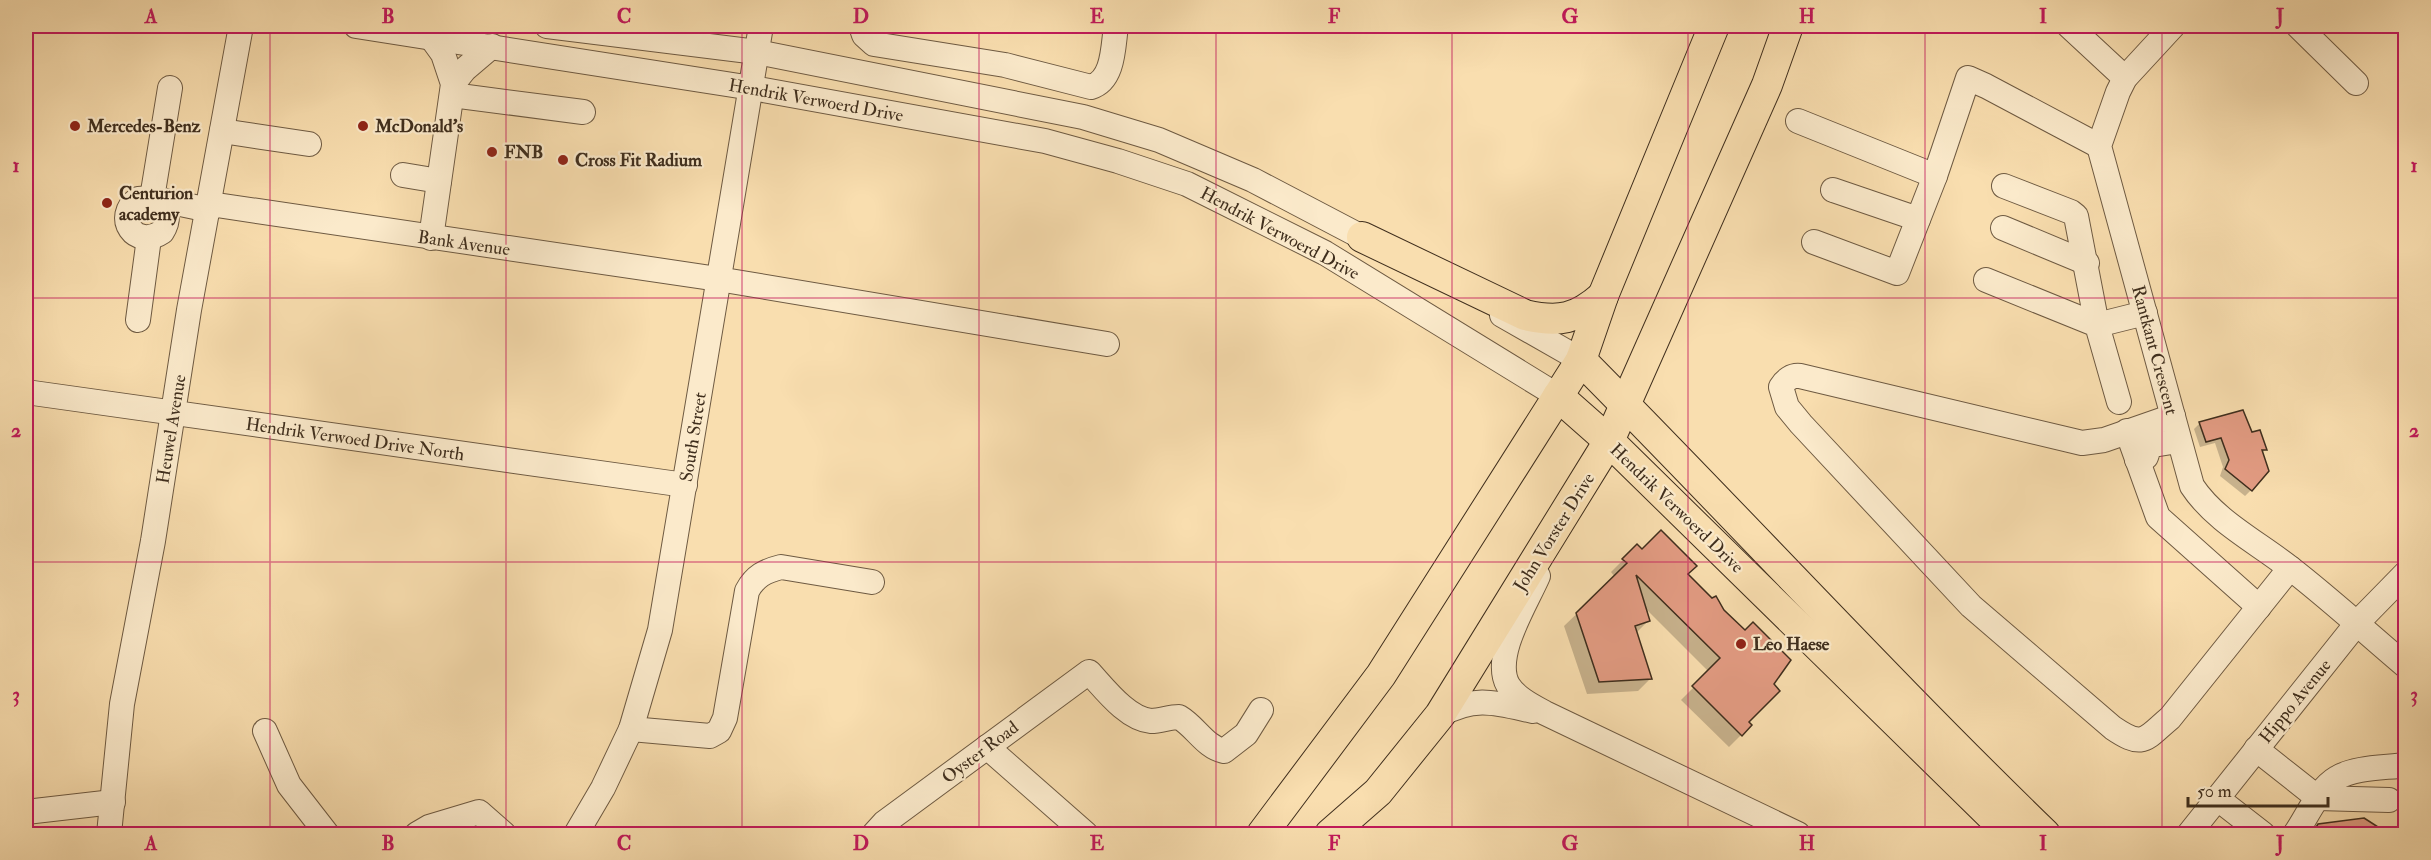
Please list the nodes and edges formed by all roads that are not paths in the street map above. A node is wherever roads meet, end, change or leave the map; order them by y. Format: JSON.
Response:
{"nodes":[{"id":1,"x":241,"y":26,"type":"edge"},
{"id":2,"x":356,"y":26,"type":"edge"},
{"id":3,"x":547,"y":26,"type":"edge"},
{"id":4,"x":761,"y":26,"type":"edge"},
{"id":5,"x":861,"y":26,"type":"edge"},
{"id":6,"x":1116,"y":26,"type":"edge"},
{"id":7,"x":1714,"y":26,"type":"edge"},
{"id":8,"x":1788,"y":26,"type":"edge"},
{"id":9,"x":2069,"y":26,"type":"edge"},
{"id":10,"x":2173,"y":26,"type":"edge"},
{"id":11,"x":2298,"y":26,"type":"edge"},
{"id":12,"x":430,"y":36,"type":"junction"},
{"id":13,"x":492,"y":46,"type":"junction"},
{"id":14,"x":757,"y":52,"type":"junction"},
{"id":15,"x":2125,"y":78,"type":"junction"},
{"id":16,"x":2356,"y":83,"type":"dead end"},
{"id":17,"x":170,"y":88,"type":"dead end"},
{"id":18,"x":752,"y":88,"type":"junction"},
{"id":19,"x":452,"y":90,"type":"junction"},
{"id":20,"x":583,"y":112,"type":"dead end"},
{"id":21,"x":1798,"y":121,"type":"dead end"},
{"id":22,"x":222,"y":132,"type":"junction"},
{"id":23,"x":309,"y":144,"type":"dead end"},
{"id":24,"x":2099,"y":146,"type":"junction"},
{"id":25,"x":403,"y":175,"type":"dead end"},
{"id":26,"x":1935,"y":176,"type":"junction"},
{"id":27,"x":439,"y":181,"type":"junction"},
{"id":28,"x":2004,"y":186,"type":"dead end"},
{"id":29,"x":1833,"y":190,"type":"dead end"},
{"id":30,"x":159,"y":206,"type":"junction"},
{"id":31,"x":208,"y":214,"type":"junction"},
{"id":32,"x":1918,"y":219,"type":"junction"},
{"id":33,"x":2003,"y":228,"type":"dead end"},
{"id":34,"x":1362,"y":237,"type":"junction"},
{"id":35,"x":149,"y":238,"type":"junction"},
{"id":36,"x":431,"y":238,"type":"junction"},
{"id":37,"x":1814,"y":242,"type":"dead end"},
{"id":38,"x":2087,"y":263,"type":"junction"},
{"id":39,"x":718,"y":279,"type":"junction"},
{"id":40,"x":1986,"y":280,"type":"dead end"},
{"id":41,"x":1603,"y":296,"type":"junction"},
{"id":42,"x":2145,"y":313,"type":"junction"},
{"id":43,"x":138,"y":320,"type":"dead end"},
{"id":44,"x":2097,"y":325,"type":"junction"},
{"id":45,"x":1107,"y":344,"type":"dead end"},
{"id":46,"x":1581,"y":360,"type":"junction"},
{"id":47,"x":26,"y":392,"type":"edge"},
{"id":48,"x":1558,"y":396,"type":"junction"},
{"id":49,"x":2119,"y":402,"type":"dead end"},
{"id":50,"x":1627,"y":406,"type":"junction"},
{"id":51,"x":173,"y":414,"type":"junction"},
{"id":52,"x":2173,"y":416,"type":"junction"},
{"id":53,"x":2127,"y":430,"type":"junction"},
{"id":54,"x":1610,"y":441,"type":"junction"},
{"id":55,"x":2178,"y":441,"type":"junction"},
{"id":56,"x":2137,"y":460,"type":"junction"},
{"id":57,"x":685,"y":485,"type":"junction"},
{"id":58,"x":1569,"y":507,"type":"junction"},
{"id":59,"x":2290,"y":568,"type":"junction"},
{"id":60,"x":2406,"y":573,"type":"edge"},
{"id":61,"x":872,"y":582,"type":"dead end"},
{"id":62,"x":2259,"y":607,"type":"junction"},
{"id":63,"x":2358,"y":622,"type":"junction"},
{"id":64,"x":2406,"y":666,"type":"edge"},
{"id":65,"x":1261,"y":710,"type":"dead end"},
{"id":66,"x":1545,"y":713,"type":"junction"},
{"id":67,"x":1440,"y":715,"type":"junction"},
{"id":68,"x":631,"y":729,"type":"junction"},
{"id":69,"x":266,"y":731,"type":"dead end"},
{"id":70,"x":987,"y":747,"type":"junction"},
{"id":71,"x":2256,"y":749,"type":"junction"},
{"id":72,"x":2406,"y":765,"type":"edge"},
{"id":73,"x":2318,"y":798,"type":"junction"},
{"id":74,"x":2218,"y":799,"type":"junction"},
{"id":75,"x":2389,"y":800,"type":"dead end"},
{"id":76,"x":114,"y":802,"type":"junction"},
{"id":77,"x":26,"y":812,"type":"edge"},
{"id":78,"x":109,"y":834,"type":"edge"},
{"id":79,"x":327,"y":834,"type":"edge"},
{"id":80,"x":417,"y":834,"type":"edge"},
{"id":81,"x":504,"y":834,"type":"edge"},
{"id":82,"x":576,"y":834,"type":"edge"},
{"id":83,"x":874,"y":834,"type":"edge"},
{"id":84,"x":1086,"y":834,"type":"edge"},
{"id":85,"x":1262,"y":834,"type":"edge"},
{"id":86,"x":1330,"y":834,"type":"edge"},
{"id":87,"x":1798,"y":834,"type":"edge"},
{"id":88,"x":2010,"y":834,"type":"edge"},
{"id":89,"x":2045,"y":834,"type":"edge"},
{"id":90,"x":2189,"y":834,"type":"edge"},
{"id":91,"x":2263,"y":834,"type":"edge"},
{"id":92,"x":2295,"y":834,"type":"edge"}],
"edges":[{"from":1,"to":22,"type":"street","name":"Heuwel Avenue"},
{"from":2,"to":12,"type":"street","name":"Hendrik Verwoerd Drive"},
{"from":3,"to":14,"type":"street","name":"Hendrik Verwoerd Drive"},
{"from":4,"to":14,"type":"street","name":"South Street"},
{"from":5,"to":6,"type":"street"},
{"from":7,"to":41,"type":"main road"},
{"from":8,"to":50,"type":"main road","name":"John Vorster Drive"},
{"from":9,"to":15,"type":"street"},
{"from":10,"to":15,"type":"street"},
{"from":11,"to":16,"type":"street"},
{"from":12,"to":13,"type":"street","name":"Hendrik Verwoerd Drive"},
{"from":12,"to":19,"type":"street"},
{"from":13,"to":18,"type":"street","name":"Hendrik Verwoerd Drive"},
{"from":13,"to":19,"type":"street"},
{"from":14,"to":18,"type":"street","name":"South Street"},
{"from":14,"to":34,"type":"street","name":"Hendrik Verwoerd Drive"},
{"from":15,"to":24,"type":"street"},
{"from":17,"to":30,"type":"street"},
{"from":18,"to":39,"type":"street","name":"South Street"},
{"from":18,"to":48,"type":"street","name":"Hendrik Verwoerd Drive"},
{"from":19,"to":20,"type":"street"},
{"from":19,"to":27,"type":"street"},
{"from":21,"to":26,"type":"street"},
{"from":22,"to":23,"type":"street"},
{"from":22,"to":31,"type":"street","name":"Heuwel Avenue"},
{"from":24,"to":26,"type":"street"},
{"from":24,"to":42,"type":"street","name":"Rantkant Crescent"},
{"from":25,"to":27,"type":"street"},
{"from":26,"to":32,"type":"street"},
{"from":27,"to":36,"type":"street"},
{"from":28,"to":38,"type":"street"},
{"from":29,"to":32,"type":"street"},
{"from":30,"to":31,"type":"street","name":"Bank Avenue"},
{"from":30,"to":35,"type":"street"},
{"from":30,"to":35,"type":"street"},
{"from":31,"to":36,"type":"street","name":"Bank Avenue"},
{"from":31,"to":51,"type":"street","name":"Heuwel Avenue"},
{"from":32,"to":37,"type":"street"},
{"from":33,"to":38,"type":"street"},
{"from":34,"to":41,"type":"main road"},
{"from":34,"to":46,"type":"street","name":"Hendrik Verwoerd Drive"},
{"from":35,"to":43,"type":"street"},
{"from":36,"to":39,"type":"street","name":"Bank Avenue"},
{"from":38,"to":44,"type":"street"},
{"from":39,"to":45,"type":"street","name":"Bank Avenue"},
{"from":39,"to":57,"type":"street","name":"South Street"},
{"from":40,"to":44,"type":"street"},
{"from":41,"to":46,"type":"main road"},
{"from":42,"to":44,"type":"street"},
{"from":42,"to":52,"type":"street","name":"Rantkant Crescent"},
{"from":44,"to":49,"type":"street"},
{"from":46,"to":48,"type":"main road"},
{"from":46,"to":50,"type":"main road","name":"Hendrik Verwoerd Drive"},
{"from":47,"to":51,"type":"street","name":"Hendrik Verwoed Drive North"},
{"from":48,"to":54,"type":"main road","name":"Hendrik Verwoerd Drive"},
{"from":48,"to":85,"type":"main road"},
{"from":50,"to":54,"type":"main road","name":"John Vorster Drive"},
{"from":50,"to":89,"type":"main road","name":"Hendrik Verwoerd Drive"},
{"from":51,"to":57,"type":"street","name":"Hendrik Verwoed Drive North"},
{"from":51,"to":76,"type":"street","name":"Heuwel Avenue"},
{"from":52,"to":53,"type":"street"},
{"from":52,"to":55,"type":"street","name":"Rantkant Crescent"},
{"from":53,"to":56,"type":"street"},
{"from":53,"to":62,"type":"street"},
{"from":54,"to":58,"type":"main road","name":"John Vorster Drive"},
{"from":54,"to":88,"type":"main road","name":"Hendrik Verwoerd Drive"},
{"from":55,"to":56,"type":"street"},
{"from":55,"to":59,"type":"street","name":"Rantkant Crescent"},
{"from":56,"to":62,"type":"street"},
{"from":57,"to":68,"type":"street","name":"South Street"},
{"from":58,"to":66,"type":"street"},
{"from":58,"to":67,"type":"main road","name":"John Vorster Drive"},
{"from":59,"to":62,"type":"street"},
{"from":59,"to":63,"type":"street","name":"Rantkant Crescent"},
{"from":60,"to":63,"type":"street","name":"Hippo Avenue"},
{"from":61,"to":68,"type":"street"},
{"from":63,"to":64,"type":"street","name":"Rantkant Crescent"},
{"from":63,"to":71,"type":"street","name":"Hippo Avenue"},
{"from":65,"to":70,"type":"street","name":"Oyster Road"},
{"from":66,"to":67,"type":"street"},
{"from":66,"to":87,"type":"street"},
{"from":67,"to":86,"type":"main road","name":"John Vorster Drive"},
{"from":68,"to":82,"type":"street","name":"South Street"},
{"from":69,"to":79,"type":"street"},
{"from":70,"to":83,"type":"street","name":"Oyster Road"},
{"from":70,"to":84,"type":"street"},
{"from":71,"to":73,"type":"street"},
{"from":71,"to":74,"type":"street","name":"Hippo Avenue"},
{"from":72,"to":73,"type":"street"},
{"from":73,"to":75,"type":"street"},
{"from":73,"to":92,"type":"street"},
{"from":74,"to":90,"type":"street","name":"Hippo Avenue"},
{"from":74,"to":91,"type":"street"},
{"from":76,"to":77,"type":"street"},
{"from":76,"to":78,"type":"street","name":"Heuwel Avenue"},
{"from":80,"to":81,"type":"street"}]}
